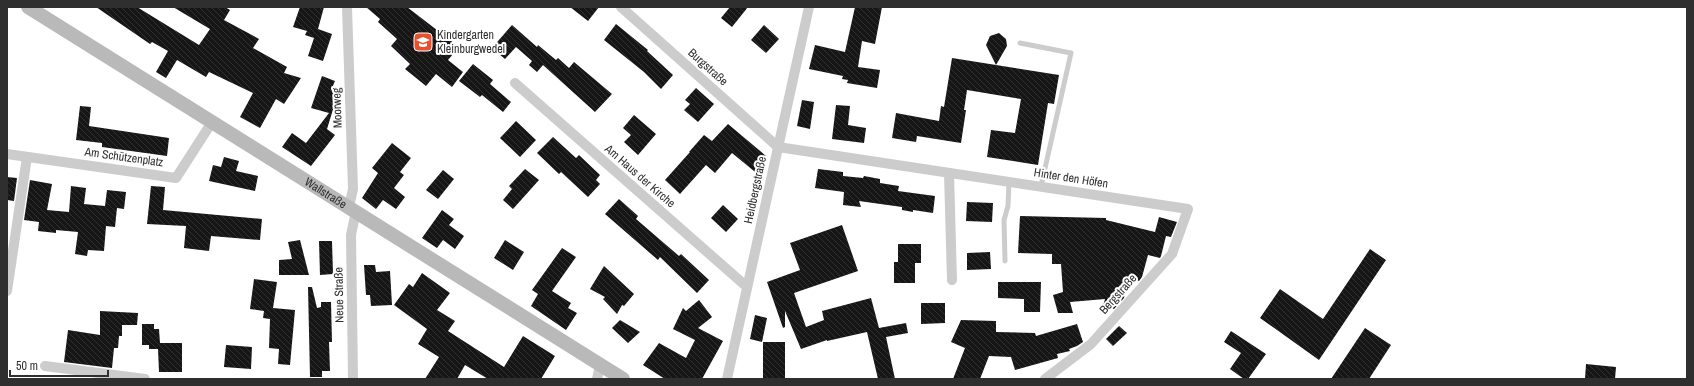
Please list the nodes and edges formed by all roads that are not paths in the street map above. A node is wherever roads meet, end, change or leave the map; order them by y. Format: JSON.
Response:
{"nodes":[{"id":1,"x":28,"y":7,"type":"edge"},
{"id":2,"x":348,"y":7,"type":"edge"},
{"id":3,"x":621,"y":7,"type":"edge"},
{"id":4,"x":809,"y":7,"type":"edge"},
{"id":5,"x":1020,"y":43,"type":"dead end"},
{"id":6,"x":515,"y":83,"type":"dead end"},
{"id":7,"x":212,"y":122,"type":"junction"},
{"id":8,"x":778,"y":147,"type":"junction"},
{"id":9,"x":7,"y":154,"type":"edge"},
{"id":10,"x":27,"y":157,"type":"junction"},
{"id":11,"x":949,"y":173,"type":"junction"},
{"id":12,"x":1010,"y":181,"type":"junction"},
{"id":13,"x":1041,"y":186,"type":"junction"},
{"id":14,"x":353,"y":209,"type":"junction"},
{"id":15,"x":1188,"y":209,"type":"joint"},
{"id":16,"x":1005,"y":262,"type":"dead end"},
{"id":17,"x":952,"y":280,"type":"dead end"},
{"id":18,"x":747,"y":287,"type":"junction"},
{"id":19,"x":7,"y":291,"type":"edge"},
{"id":20,"x":600,"y":365,"type":"junction"},
{"id":21,"x":45,"y":366,"type":"dead end"},
{"id":22,"x":145,"y":379,"type":"edge"},
{"id":23,"x":353,"y":379,"type":"edge"},
{"id":24,"x":597,"y":379,"type":"edge"},
{"id":25,"x":623,"y":379,"type":"edge"},
{"id":26,"x":727,"y":379,"type":"edge"},
{"id":27,"x":1045,"y":379,"type":"edge"}],
"edges":[{"from":1,"to":7,"type":"street","name":"Wallstraße"},
{"from":2,"to":14,"type":"street","name":"Moorweg"},
{"from":3,"to":8,"type":"street","name":"Burgstraße"},
{"from":4,"to":8,"type":"street","name":"Heidbergstraße"},
{"from":5,"to":13,"type":"lane"},
{"from":6,"to":18,"type":"street","name":"Am Haus der Kirche"},
{"from":7,"to":10,"type":"street","name":"Am Schützenplatz"},
{"from":7,"to":14,"type":"street","name":"Wallstraße"},
{"from":8,"to":11,"type":"street","name":"Hinter den Höfen"},
{"from":8,"to":18,"type":"street","name":"Heidbergstraße"},
{"from":9,"to":10,"type":"street","name":"Am Schützenplatz"},
{"from":10,"to":19,"type":"street"},
{"from":11,"to":12,"type":"street","name":"Hinter den Höfen"},
{"from":11,"to":17,"type":"street"},
{"from":12,"to":13,"type":"street","name":"Hinter den Höfen"},
{"from":12,"to":16,"type":"lane"},
{"from":13,"to":15,"type":"street","name":"Hinter den Höfen"},
{"from":14,"to":20,"type":"street","name":"Wallstraße"},
{"from":14,"to":23,"type":"street","name":"Neue Straße"},
{"from":15,"to":27,"type":"street","name":"Bergstraße"},
{"from":18,"to":26,"type":"street","name":"Heidbergstraße"},
{"from":20,"to":24,"type":"street"},
{"from":20,"to":25,"type":"street","name":"Wallstraße"},
{"from":21,"to":22,"type":"street"}]}
